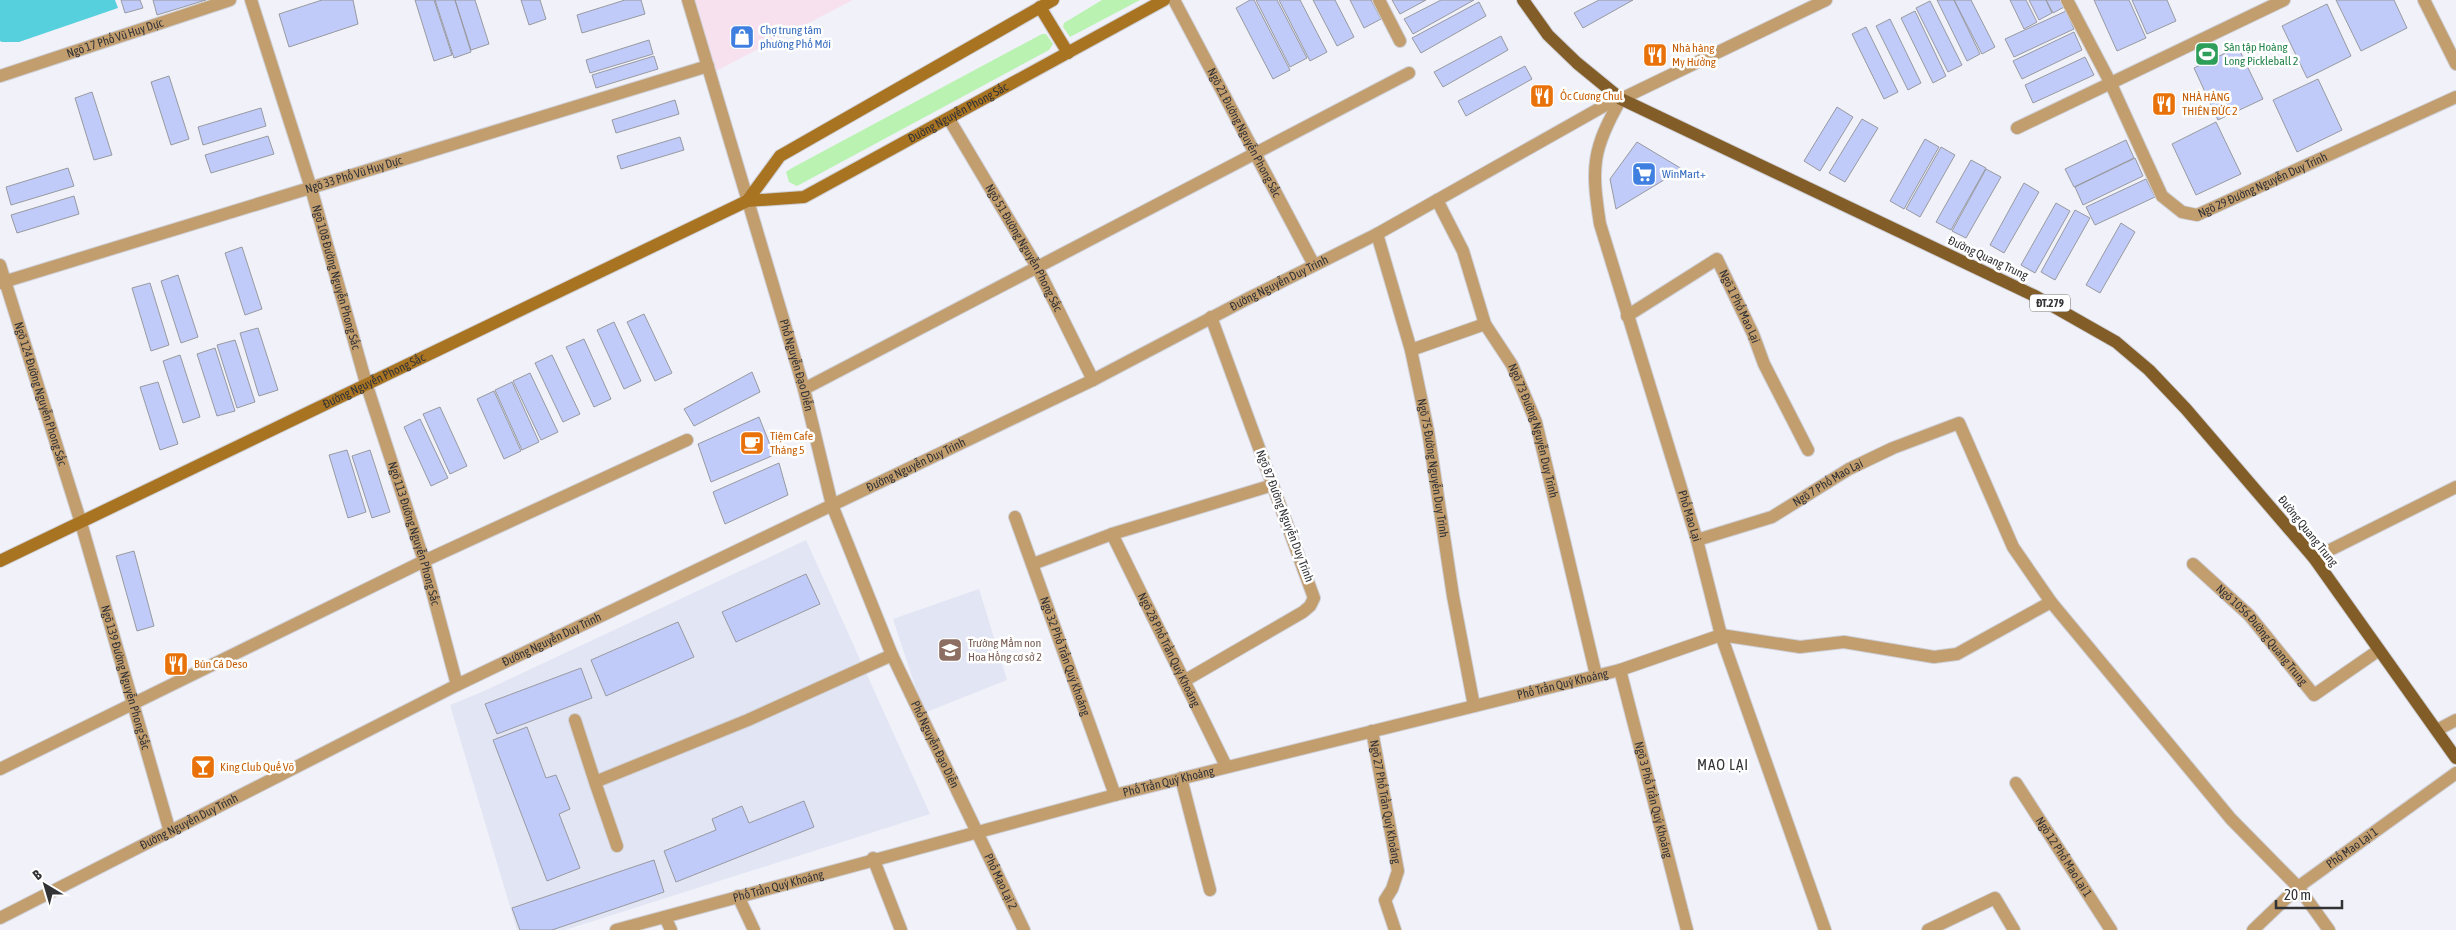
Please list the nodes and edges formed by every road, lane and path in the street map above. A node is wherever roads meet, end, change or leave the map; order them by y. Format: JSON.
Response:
{"nodes":[{"id":1,"x":230,"y":0,"type":"edge"},
{"id":2,"x":251,"y":0,"type":"edge"},
{"id":3,"x":688,"y":0,"type":"edge"},
{"id":4,"x":1053,"y":0,"type":"edge"},
{"id":5,"x":1164,"y":0,"type":"edge"},
{"id":6,"x":1174,"y":0,"type":"edge"},
{"id":7,"x":1379,"y":0,"type":"edge"},
{"id":8,"x":1523,"y":0,"type":"edge"},
{"id":9,"x":1826,"y":0,"type":"edge"},
{"id":10,"x":2067,"y":0,"type":"edge"},
{"id":11,"x":2284,"y":0,"type":"edge"},
{"id":12,"x":2424,"y":0,"type":"edge"},
{"id":13,"x":1038,"y":4,"type":"edge"},
{"id":14,"x":1400,"y":41,"type":"dead end"},
{"id":15,"x":1068,"y":53,"type":"junction"},
{"id":16,"x":2456,"y":64,"type":"edge"},
{"id":17,"x":708,"y":66,"type":"junction"},
{"id":18,"x":1409,"y":73,"type":"dead end"},
{"id":19,"x":0,"y":76,"type":"edge"},
{"id":20,"x":2110,"y":82,"type":"junction"},
{"id":21,"x":2456,"y":97,"type":"edge"},
{"id":22,"x":1621,"y":99,"type":"junction"},
{"id":23,"x":950,"y":118,"type":"junction"},
{"id":24,"x":2017,"y":128,"type":"dead end"},
{"id":25,"x":1255,"y":153,"type":"junction"},
{"id":26,"x":311,"y":188,"type":"junction"},
{"id":27,"x":1438,"y":200,"type":"junction"},
{"id":28,"x":748,"y":201,"type":"junction"},
{"id":29,"x":1377,"y":234,"type":"junction"},
{"id":30,"x":0,"y":265,"type":"edge"},
{"id":31,"x":1314,"y":265,"type":"junction"},
{"id":32,"x":1037,"y":267,"type":"junction"},
{"id":33,"x":2,"y":283,"type":"edge"},
{"id":34,"x":1627,"y":316,"type":"junction"},
{"id":35,"x":1211,"y":317,"type":"junction"},
{"id":36,"x":1485,"y":324,"type":"junction"},
{"id":37,"x":1411,"y":350,"type":"junction"},
{"id":38,"x":1093,"y":380,"type":"junction"},
{"id":39,"x":366,"y":383,"type":"junction"},
{"id":40,"x":804,"y":389,"type":"junction"},
{"id":41,"x":687,"y":440,"type":"dead end"},
{"id":42,"x":1808,"y":450,"type":"dead end"},
{"id":43,"x":1273,"y":485,"type":"junction"},
{"id":44,"x":2456,"y":487,"type":"edge"},
{"id":45,"x":832,"y":505,"type":"junction"},
{"id":46,"x":1015,"y":517,"type":"dead end"},
{"id":47,"x":81,"y":523,"type":"junction"},
{"id":48,"x":1112,"y":534,"type":"junction"},
{"id":49,"x":1697,"y":540,"type":"junction"},
{"id":50,"x":2314,"y":558,"type":"junction"},
{"id":51,"x":0,"y":561,"type":"edge"},
{"id":52,"x":424,"y":562,"type":"junction"},
{"id":53,"x":1033,"y":564,"type":"junction"},
{"id":54,"x":2193,"y":564,"type":"dead end"},
{"id":55,"x":2051,"y":602,"type":"junction"},
{"id":56,"x":1721,"y":635,"type":"junction"},
{"id":57,"x":2379,"y":650,"type":"junction"},
{"id":58,"x":892,"y":655,"type":"junction"},
{"id":59,"x":1620,"y":670,"type":"junction"},
{"id":60,"x":1596,"y":675,"type":"junction"},
{"id":61,"x":1184,"y":681,"type":"junction"},
{"id":62,"x":457,"y":685,"type":"junction"},
{"id":63,"x":134,"y":705,"type":"junction"},
{"id":64,"x":1474,"y":706,"type":"junction"},
{"id":65,"x":575,"y":720,"type":"dead end"},
{"id":66,"x":2456,"y":720,"type":"edge"},
{"id":67,"x":2437,"y":730,"type":"junction"},
{"id":68,"x":1372,"y":731,"type":"junction"},
{"id":69,"x":2456,"y":758,"type":"edge"},
{"id":70,"x":1226,"y":766,"type":"junction"},
{"id":71,"x":0,"y":769,"type":"edge"},
{"id":72,"x":2456,"y":773,"type":"edge"},
{"id":73,"x":1181,"y":778,"type":"junction"},
{"id":74,"x":595,"y":782,"type":"junction"},
{"id":75,"x":2016,"y":783,"type":"dead end"},
{"id":76,"x":1115,"y":795,"type":"junction"},
{"id":77,"x":170,"y":832,"type":"junction"},
{"id":78,"x":977,"y":832,"type":"junction"},
{"id":79,"x":617,"y":846,"type":"dead end"},
{"id":80,"x":874,"y":858,"type":"junction"},
{"id":81,"x":2298,"y":887,"type":"junction"},
{"id":82,"x":1210,"y":890,"type":"dead end"},
{"id":83,"x":738,"y":896,"type":"junction"},
{"id":84,"x":665,"y":917,"type":"junction"},
{"id":85,"x":0,"y":918,"type":"edge"},
{"id":86,"x":616,"y":930,"type":"edge"},
{"id":87,"x":671,"y":930,"type":"edge"},
{"id":88,"x":754,"y":930,"type":"edge"},
{"id":89,"x":901,"y":930,"type":"edge"},
{"id":90,"x":1024,"y":930,"type":"edge"},
{"id":91,"x":1395,"y":930,"type":"edge"},
{"id":92,"x":1687,"y":930,"type":"edge"},
{"id":93,"x":1825,"y":930,"type":"edge"},
{"id":94,"x":1928,"y":930,"type":"edge"},
{"id":95,"x":2014,"y":930,"type":"edge"},
{"id":96,"x":2111,"y":930,"type":"edge"},
{"id":97,"x":2253,"y":930,"type":"edge"},
{"id":98,"x":2329,"y":930,"type":"edge"}],
"edges":[{"from":1,"to":19,"type":"street","name":"Ngõ 17 Phố Vũ Huy Dực"},
{"from":2,"to":26,"type":"street","name":"Ngõ 108 Đường Nguyễn Phong Sắc"},
{"from":3,"to":17,"type":"street","name":"Phố Nguyễn Đạo Diễn"},
{"from":4,"to":13,"type":"main road","name":"Đường Nguyễn Phong Sắc"},
{"from":5,"to":15,"type":"main road","name":"Đường Nguyễn Phong Sắc"},
{"from":6,"to":25,"type":"street","name":"Ngõ 21 Đường Nguyễn Phong Sắc"},
{"from":7,"to":14,"type":"street"},
{"from":8,"to":22,"type":"main road","name":"Đường Quang Trung","number":"ĐT.279"},
{"from":9,"to":22,"type":"street","name":"Đường Nguyễn Duy Trinh"},
{"from":10,"to":20,"type":"street","name":"Ngõ 29 Đường Nguyễn Duy Trinh"},
{"from":11,"to":20,"type":"street"},
{"from":12,"to":16,"type":"street"},
{"from":13,"to":15,"type":"main road"},
{"from":13,"to":28,"type":"main road","name":"Đường Nguyễn Phong Sắc"},
{"from":15,"to":23,"type":"main road","name":"Đường Nguyễn Phong Sắc"},
{"from":17,"to":26,"type":"street","name":"Ngõ 33 Phố Vũ Huy Dực"},
{"from":17,"to":28,"type":"street","name":"Phố Nguyễn Đạo Diễn"},
{"from":18,"to":25,"type":"street"},
{"from":20,"to":21,"type":"street","name":"Ngõ 29 Đường Nguyễn Duy Trinh"},
{"from":20,"to":24,"type":"street"},
{"from":22,"to":27,"type":"street","name":"Đường Nguyễn Duy Trinh"},
{"from":22,"to":34,"type":"street","name":"Phố Mao Lại"},
{"from":22,"to":50,"type":"main road","name":"Đường Quang Trung","number":"ĐT.279"},
{"from":23,"to":28,"type":"main road","name":"Đường Nguyễn Phong Sắc"},
{"from":23,"to":32,"type":"street","name":"Ngõ 51 Đường Nguyễn Phong Sắc"},
{"from":25,"to":31,"type":"street","name":"Ngõ 21 Đường Nguyễn Phong Sắc"},
{"from":25,"to":32,"type":"street"},
{"from":26,"to":33,"type":"street","name":"Ngõ 33 Phố Vũ Huy Dực"},
{"from":26,"to":39,"type":"street","name":"Ngõ 108 Đường Nguyễn Phong Sắc"},
{"from":27,"to":29,"type":"street","name":"Đường Nguyễn Duy Trinh"},
{"from":27,"to":36,"type":"street","name":"Ngõ 73 Đường Nguyễn Duy Trinh"},
{"from":28,"to":39,"type":"main road","name":"Đường Nguyễn Phong Sắc"},
{"from":28,"to":40,"type":"street","name":"Phố Nguyễn Đạo Diễn"},
{"from":29,"to":31,"type":"street","name":"Đường Nguyễn Duy Trinh"},
{"from":29,"to":37,"type":"street","name":"Ngõ 75 Đường Nguyễn Duy Trinh"},
{"from":30,"to":33,"type":"street","name":"Ngõ 124 Đường Nguyễn Phong Sắc"},
{"from":31,"to":35,"type":"street","name":"Đường Nguyễn Duy Trinh"},
{"from":32,"to":38,"type":"street","name":"Ngõ 51 Đường Nguyễn Phong Sắc"},
{"from":32,"to":40,"type":"street"},
{"from":33,"to":47,"type":"street","name":"Ngõ 124 Đường Nguyễn Phong Sắc"},
{"from":34,"to":42,"type":"street","name":"Ngõ 1 Phố Mao Lại"},
{"from":34,"to":49,"type":"street","name":"Phố Mao Lại"},
{"from":35,"to":38,"type":"street","name":"Đường Nguyễn Duy Trinh"},
{"from":35,"to":43,"type":"street","name":"Ngõ 87 Đường Nguyễn Duy Trinh"},
{"from":36,"to":37,"type":"street"},
{"from":36,"to":60,"type":"street","name":"Ngõ 73 Đường Nguyễn Duy Trinh"},
{"from":37,"to":64,"type":"street","name":"Ngõ 75 Đường Nguyễn Duy Trinh"},
{"from":38,"to":45,"type":"street","name":"Đường Nguyễn Duy Trinh"},
{"from":39,"to":47,"type":"main road","name":"Đường Nguyễn Phong Sắc"},
{"from":39,"to":52,"type":"street","name":"Ngõ 113 Đường Nguyễn Phong Sắc"},
{"from":40,"to":45,"type":"street","name":"Phố Nguyễn Đạo Diễn"},
{"from":41,"to":52,"type":"street"},
{"from":43,"to":48,"type":"street"},
{"from":43,"to":61,"type":"street","name":"Ngõ 87 Đường Nguyễn Duy Trinh"},
{"from":44,"to":50,"type":"street"},
{"from":45,"to":58,"type":"street","name":"Phố Nguyễn Đạo Diễn"},
{"from":45,"to":62,"type":"street","name":"Đường Nguyễn Duy Trinh"},
{"from":46,"to":53,"type":"street","name":"Ngõ 32 Phố Trần Quý Khoáng"},
{"from":47,"to":51,"type":"main road","name":"Đường Nguyễn Phong Sắc"},
{"from":47,"to":63,"type":"street","name":"Ngõ 139 Đường Nguyễn Phong Sắc"},
{"from":48,"to":53,"type":"street"},
{"from":48,"to":61,"type":"street","name":"Ngõ 28 Phố Trần Quý Khoáng"},
{"from":49,"to":55,"type":"street","name":"Ngõ 7 Phố Mao Lại"},
{"from":49,"to":56,"type":"street","name":"Phố Mao Lại"},
{"from":50,"to":57,"type":"main road","name":"Đường Quang Trung","number":"ĐT.279"},
{"from":52,"to":62,"type":"street","name":"Ngõ 113 Đường Nguyễn Phong Sắc"},
{"from":52,"to":63,"type":"street"},
{"from":53,"to":76,"type":"street","name":"Ngõ 32 Phố Trần Quý Khoáng"},
{"from":54,"to":57,"type":"street","name":"Ngõ 1056 Đường Quang Trung"},
{"from":55,"to":56,"type":"street"},
{"from":55,"to":81,"type":"street"},
{"from":56,"to":59,"type":"street","name":"Phố Trần Quý Khoáng"},
{"from":56,"to":93,"type":"street","name":"Phố Mao Lại"},
{"from":57,"to":67,"type":"main road","name":"Đường Quang Trung","number":"ĐT.279"},
{"from":58,"to":74,"type":"street"},
{"from":58,"to":78,"type":"street","name":"Phố Nguyễn Đạo Diễn"},
{"from":59,"to":60,"type":"street","name":"Phố Trần Quý Khoáng"},
{"from":59,"to":92,"type":"street","name":"Ngõ 3 Phố Trần Quý Khoáng"},
{"from":60,"to":64,"type":"street","name":"Phố Trần Quý Khoáng"},
{"from":61,"to":70,"type":"street","name":"Ngõ 28 Phố Trần Quý Khoáng"},
{"from":62,"to":77,"type":"street","name":"Đường Nguyễn Duy Trinh"},
{"from":63,"to":71,"type":"street"},
{"from":63,"to":77,"type":"street","name":"Ngõ 139 Đường Nguyễn Phong Sắc"},
{"from":64,"to":68,"type":"street","name":"Phố Trần Quý Khoáng"},
{"from":65,"to":74,"type":"street"},
{"from":66,"to":67,"type":"street"},
{"from":67,"to":69,"type":"main road","name":"Đường Quang Trung","number":"ĐT.279"},
{"from":68,"to":70,"type":"street","name":"Phố Trần Quý Khoáng"},
{"from":68,"to":91,"type":"street","name":"Ngõ 27 Phố Trần Quý Khoáng"},
{"from":70,"to":73,"type":"street","name":"Phố Trần Quý Khoáng"},
{"from":72,"to":81,"type":"street","name":"Phố Mao Lại 1"},
{"from":73,"to":76,"type":"street","name":"Phố Trần Quý Khoáng"},
{"from":73,"to":82,"type":"street"},
{"from":74,"to":79,"type":"street"},
{"from":75,"to":96,"type":"street","name":"Ngõ 12 Phố Mao Lại 1"},
{"from":76,"to":78,"type":"street","name":"Phố Trần Quý Khoáng"},
{"from":77,"to":85,"type":"street","name":"Đường Nguyễn Duy Trinh"},
{"from":78,"to":80,"type":"street","name":"Phố Trần Quý Khoáng"},
{"from":78,"to":90,"type":"street","name":"Phố Mao Lại 2"},
{"from":80,"to":83,"type":"street","name":"Phố Trần Quý Khoáng"},
{"from":80,"to":89,"type":"street"},
{"from":81,"to":97,"type":"street","name":"Phố Mao Lại 1"},
{"from":81,"to":98,"type":"street"},
{"from":83,"to":84,"type":"street","name":"Phố Trần Quý Khoáng"},
{"from":83,"to":88,"type":"street"},
{"from":84,"to":86,"type":"street","name":"Phố Trần Quý Khoáng"},
{"from":84,"to":87,"type":"street"},
{"from":94,"to":95,"type":"street"}]}
